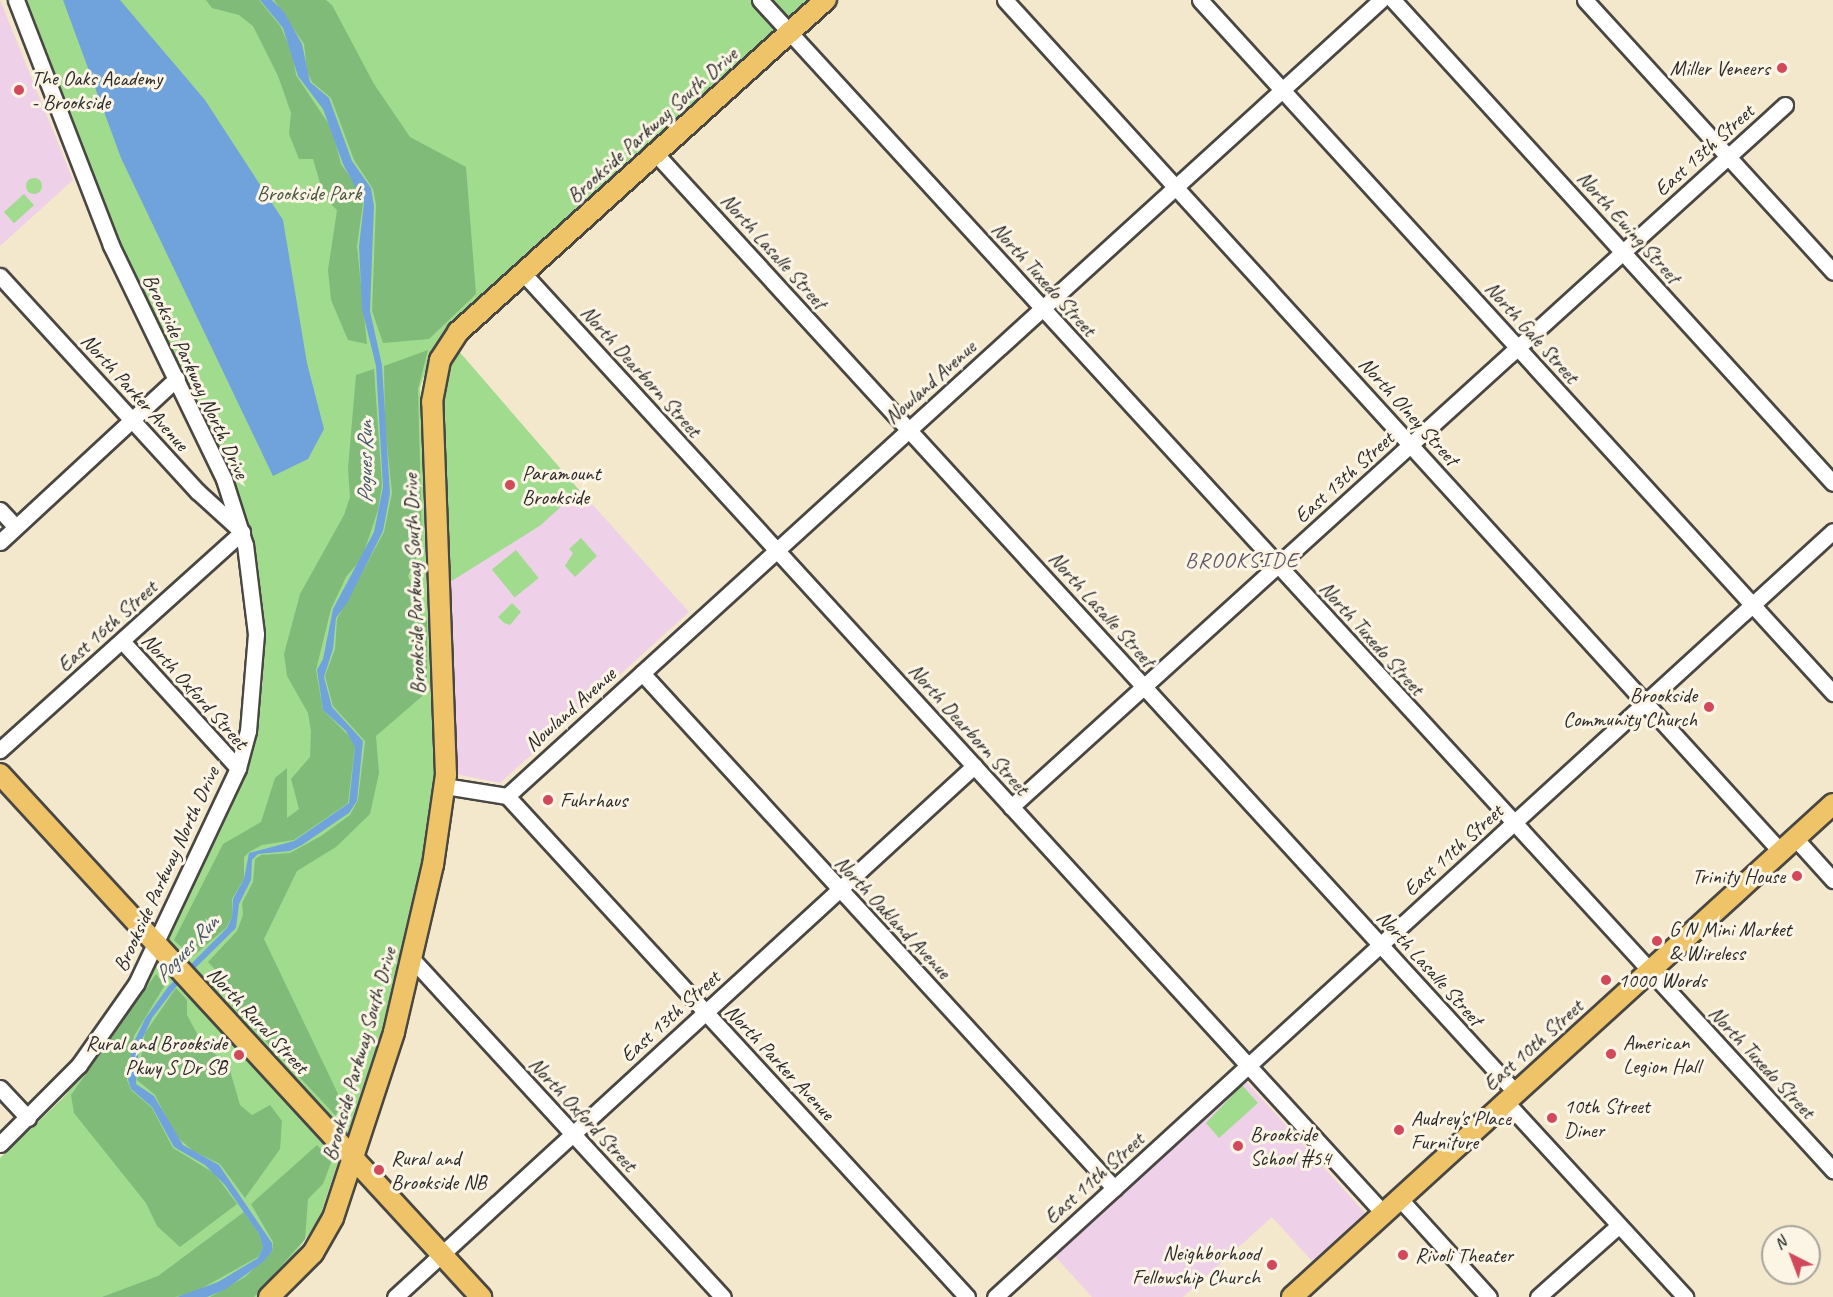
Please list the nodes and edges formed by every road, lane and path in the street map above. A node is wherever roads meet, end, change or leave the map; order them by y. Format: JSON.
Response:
{"nodes":[{"id":1,"x":16,"y":0,"type":"edge"},
{"id":2,"x":760,"y":0,"type":"edge"},
{"id":3,"x":826,"y":0,"type":"edge"},
{"id":4,"x":1005,"y":0,"type":"edge"},
{"id":5,"x":1200,"y":0,"type":"edge"},
{"id":6,"x":1381,"y":0,"type":"edge"},
{"id":7,"x":1393,"y":0,"type":"edge"},
{"id":8,"x":1585,"y":0,"type":"edge"},
{"id":9,"x":790,"y":33,"type":"junction"},
{"id":10,"x":1282,"y":90,"type":"junction"},
{"id":11,"x":1785,"y":105,"type":"dead end"},
{"id":12,"x":656,"y":154,"type":"junction"},
{"id":13,"x":1728,"y":157,"type":"junction"},
{"id":14,"x":1176,"y":186,"type":"junction"},
{"id":15,"x":1623,"y":252,"type":"junction"},
{"id":16,"x":1833,"y":272,"type":"edge"},
{"id":17,"x":523,"y":273,"type":"junction"},
{"id":18,"x":0,"y":276,"type":"edge"},
{"id":19,"x":1042,"y":308,"type":"junction"},
{"id":20,"x":1517,"y":347,"type":"junction"},
{"id":21,"x":177,"y":378,"type":"junction"},
{"id":22,"x":132,"y":420,"type":"junction"},
{"id":23,"x":909,"y":430,"type":"junction"},
{"id":24,"x":1410,"y":444,"type":"junction"},
{"id":25,"x":1833,"y":483,"type":"edge"},
{"id":26,"x":0,"y":510,"type":"edge"},
{"id":27,"x":16,"y":527,"type":"junction"},
{"id":28,"x":1833,"y":531,"type":"edge"},
{"id":29,"x":242,"y":532,"type":"junction"},
{"id":30,"x":0,"y":542,"type":"edge"},
{"id":31,"x":776,"y":550,"type":"junction"},
{"id":32,"x":1277,"y":565,"type":"junction"},
{"id":33,"x":1752,"y":605,"type":"junction"},
{"id":34,"x":122,"y":641,"type":"junction"},
{"id":35,"x":642,"y":673,"type":"junction"},
{"id":36,"x":1144,"y":686,"type":"junction"},
{"id":37,"x":1833,"y":693,"type":"edge"},
{"id":38,"x":1645,"y":702,"type":"junction"},
{"id":39,"x":0,"y":750,"type":"edge"},
{"id":40,"x":974,"y":766,"type":"junction"},
{"id":41,"x":238,"y":768,"type":"junction"},
{"id":42,"x":0,"y":774,"type":"edge"},
{"id":43,"x":445,"y":786,"type":"junction"},
{"id":44,"x":507,"y":796,"type":"junction"},
{"id":45,"x":1833,"y":804,"type":"edge"},
{"id":46,"x":1011,"y":807,"type":"junction"},
{"id":47,"x":1513,"y":824,"type":"junction"},
{"id":48,"x":1788,"y":845,"type":"junction"},
{"id":49,"x":1833,"y":880,"type":"edge"},
{"id":50,"x":839,"y":890,"type":"junction"},
{"id":51,"x":1380,"y":944,"type":"junction"},
{"id":52,"x":162,"y":950,"type":"junction"},
{"id":53,"x":412,"y":959,"type":"junction"},
{"id":54,"x":1650,"y":971,"type":"junction"},
{"id":55,"x":706,"y":1012,"type":"junction"},
{"id":56,"x":1248,"y":1066,"type":"junction"},
{"id":57,"x":0,"y":1088,"type":"edge"},
{"id":58,"x":1511,"y":1098,"type":"junction"},
{"id":59,"x":28,"y":1118,"type":"junction"},
{"id":60,"x":573,"y":1134,"type":"junction"},
{"id":61,"x":0,"y":1144,"type":"edge"},
{"id":62,"x":354,"y":1160,"type":"junction"},
{"id":63,"x":1833,"y":1170,"type":"edge"},
{"id":64,"x":1114,"y":1188,"type":"junction"},
{"id":65,"x":1400,"y":1199,"type":"junction"},
{"id":66,"x":1384,"y":1214,"type":"junction"},
{"id":67,"x":1618,"y":1225,"type":"junction"},
{"id":68,"x":442,"y":1254,"type":"junction"},
{"id":69,"x":1297,"y":1296,"type":"edge"},
{"id":70,"x":269,"y":1297,"type":"edge"},
{"id":71,"x":395,"y":1297,"type":"edge"},
{"id":72,"x":481,"y":1297,"type":"edge"},
{"id":73,"x":723,"y":1297,"type":"edge"},
{"id":74,"x":967,"y":1297,"type":"edge"},
{"id":75,"x":995,"y":1297,"type":"edge"},
{"id":76,"x":1489,"y":1297,"type":"edge"},
{"id":77,"x":1538,"y":1297,"type":"edge"},
{"id":78,"x":1685,"y":1297,"type":"edge"}],
"edges":[{"from":1,"to":21,"type":"street","name":"Brookside Parkway North Drive"},
{"from":2,"to":9,"type":"street","name":"North Tuxedo Street"},
{"from":3,"to":9,"type":"main road","name":"Brookside Parkway South Drive"},
{"from":4,"to":14,"type":"street","name":"North Olney Street"},
{"from":5,"to":10,"type":"street","name":"North Gale Street"},
{"from":6,"to":10,"type":"street","name":"Nowland Avenue"},
{"from":7,"to":15,"type":"street","name":"North Ewing Street"},
{"from":8,"to":13,"type":"street"},
{"from":9,"to":12,"type":"main road","name":"Brookside Parkway South Drive"},
{"from":9,"to":19,"type":"street","name":"North Tuxedo Street"},
{"from":10,"to":14,"type":"street","name":"Nowland Avenue"},
{"from":10,"to":20,"type":"street","name":"North Gale Street"},
{"from":11,"to":13,"type":"street","name":"East 13th Street"},
{"from":12,"to":17,"type":"main road","name":"Brookside Parkway South Drive"},
{"from":12,"to":23,"type":"street","name":"North Lasalle Street"},
{"from":13,"to":15,"type":"street","name":"East 13th Street"},
{"from":13,"to":16,"type":"street"},
{"from":14,"to":19,"type":"street","name":"Nowland Avenue"},
{"from":14,"to":24,"type":"street","name":"North Olney Street"},
{"from":15,"to":20,"type":"street","name":"East 13th Street"},
{"from":15,"to":25,"type":"street","name":"North Ewing Street"},
{"from":17,"to":31,"type":"street","name":"North Dearborn Street"},
{"from":17,"to":43,"type":"main road","name":"Brookside Parkway South Drive"},
{"from":18,"to":22,"type":"street","name":"North Parker Avenue"},
{"from":19,"to":23,"type":"street","name":"Nowland Avenue"},
{"from":19,"to":32,"type":"street","name":"North Tuxedo Street"},
{"from":20,"to":24,"type":"street","name":"East 13th Street"},
{"from":20,"to":33,"type":"street","name":"North Gale Street"},
{"from":21,"to":22,"type":"street"},
{"from":21,"to":29,"type":"street","name":"Brookside Parkway North Drive"},
{"from":22,"to":27,"type":"street"},
{"from":22,"to":29,"type":"street","name":"North Parker Avenue"},
{"from":23,"to":31,"type":"street","name":"Nowland Avenue"},
{"from":23,"to":36,"type":"street","name":"North Lasalle Street"},
{"from":24,"to":32,"type":"street","name":"East 13th Street"},
{"from":24,"to":38,"type":"street","name":"North Olney Street"},
{"from":26,"to":27,"type":"street"},
{"from":27,"to":30,"type":"street"},
{"from":28,"to":33,"type":"street","name":"East 11th Street"},
{"from":29,"to":34,"type":"street","name":"East 16th Street"},
{"from":29,"to":41,"type":"street","name":"Brookside Parkway North Drive"},
{"from":31,"to":35,"type":"street","name":"Nowland Avenue"},
{"from":31,"to":40,"type":"street","name":"North Dearborn Street"},
{"from":32,"to":36,"type":"street","name":"East 13th Street"},
{"from":32,"to":47,"type":"street","name":"North Tuxedo Street"},
{"from":33,"to":37,"type":"street","name":"North Gale Street"},
{"from":33,"to":38,"type":"street","name":"East 11th Street"},
{"from":34,"to":39,"type":"street","name":"East 16th Street"},
{"from":34,"to":41,"type":"street","name":"North Oxford Street"},
{"from":35,"to":44,"type":"street","name":"Nowland Avenue"},
{"from":35,"to":50,"type":"street","name":"North Oakland Avenue"},
{"from":36,"to":46,"type":"street","name":"East 13th Street"},
{"from":36,"to":51,"type":"street","name":"North Lasalle Street"},
{"from":38,"to":47,"type":"street","name":"East 11th Street"},
{"from":38,"to":48,"type":"street","name":"North Olney Street"},
{"from":40,"to":46,"type":"street","name":"North Dearborn Street"},
{"from":40,"to":50,"type":"street","name":"East 13th Street"},
{"from":41,"to":52,"type":"street","name":"Brookside Parkway North Drive"},
{"from":42,"to":52,"type":"main road","name":"North Rural Street"},
{"from":43,"to":44,"type":"street"},
{"from":43,"to":53,"type":"main road","name":"Brookside Parkway South Drive"},
{"from":44,"to":55,"type":"street","name":"North Parker Avenue"},
{"from":45,"to":48,"type":"main road","name":"East 10th Street"},
{"from":46,"to":56,"type":"street","name":"North Dearborn Street"},
{"from":47,"to":51,"type":"street","name":"East 11th Street"},
{"from":47,"to":54,"type":"street","name":"North Tuxedo Street"},
{"from":48,"to":49,"type":"street","name":"North Olney Street"},
{"from":48,"to":54,"type":"main road","name":"East 10th Street"},
{"from":50,"to":55,"type":"street","name":"East 13th Street"},
{"from":50,"to":64,"type":"street","name":"North Oakland Avenue"},
{"from":51,"to":56,"type":"street","name":"East 11th Street"},
{"from":51,"to":58,"type":"street","name":"North Lasalle Street"},
{"from":52,"to":59,"type":"street","name":"Brookside Parkway North Drive"},
{"from":52,"to":62,"type":"main road","name":"North Rural Street"},
{"from":53,"to":60,"type":"street","name":"North Oxford Street"},
{"from":53,"to":62,"type":"main road","name":"Brookside Parkway South Drive"},
{"from":54,"to":58,"type":"main road","name":"East 10th Street"},
{"from":54,"to":63,"type":"street","name":"North Tuxedo Street"},
{"from":55,"to":60,"type":"street","name":"East 13th Street"},
{"from":55,"to":74,"type":"street","name":"North Parker Avenue"},
{"from":56,"to":64,"type":"street","name":"East 11th Street"},
{"from":56,"to":66,"type":"street","name":"North Dearborn Street"},
{"from":57,"to":59,"type":"street"},
{"from":58,"to":65,"type":"main road","name":"East 10th Street"},
{"from":58,"to":67,"type":"street","name":"North Lasalle Street"},
{"from":59,"to":61,"type":"street","name":"Brookside Parkway North Drive"},
{"from":60,"to":68,"type":"street","name":"East 13th Street"},
{"from":60,"to":73,"type":"street","name":"North Oxford Street"},
{"from":62,"to":68,"type":"main road","name":"North Rural Street"},
{"from":62,"to":70,"type":"main road","name":"Brookside Parkway South Drive"},
{"from":64,"to":75,"type":"street","name":"East 11th Street"},
{"from":65,"to":66,"type":"main road","name":"East 10th Street"},
{"from":65,"to":76,"type":"street"},
{"from":66,"to":69,"type":"main road","name":"East 10th Street"},
{"from":67,"to":77,"type":"street"},
{"from":67,"to":78,"type":"street","name":"North Lasalle Street"},
{"from":68,"to":71,"type":"street","name":"East 13th Street"},
{"from":68,"to":72,"type":"main road","name":"North Rural Street"}]}
